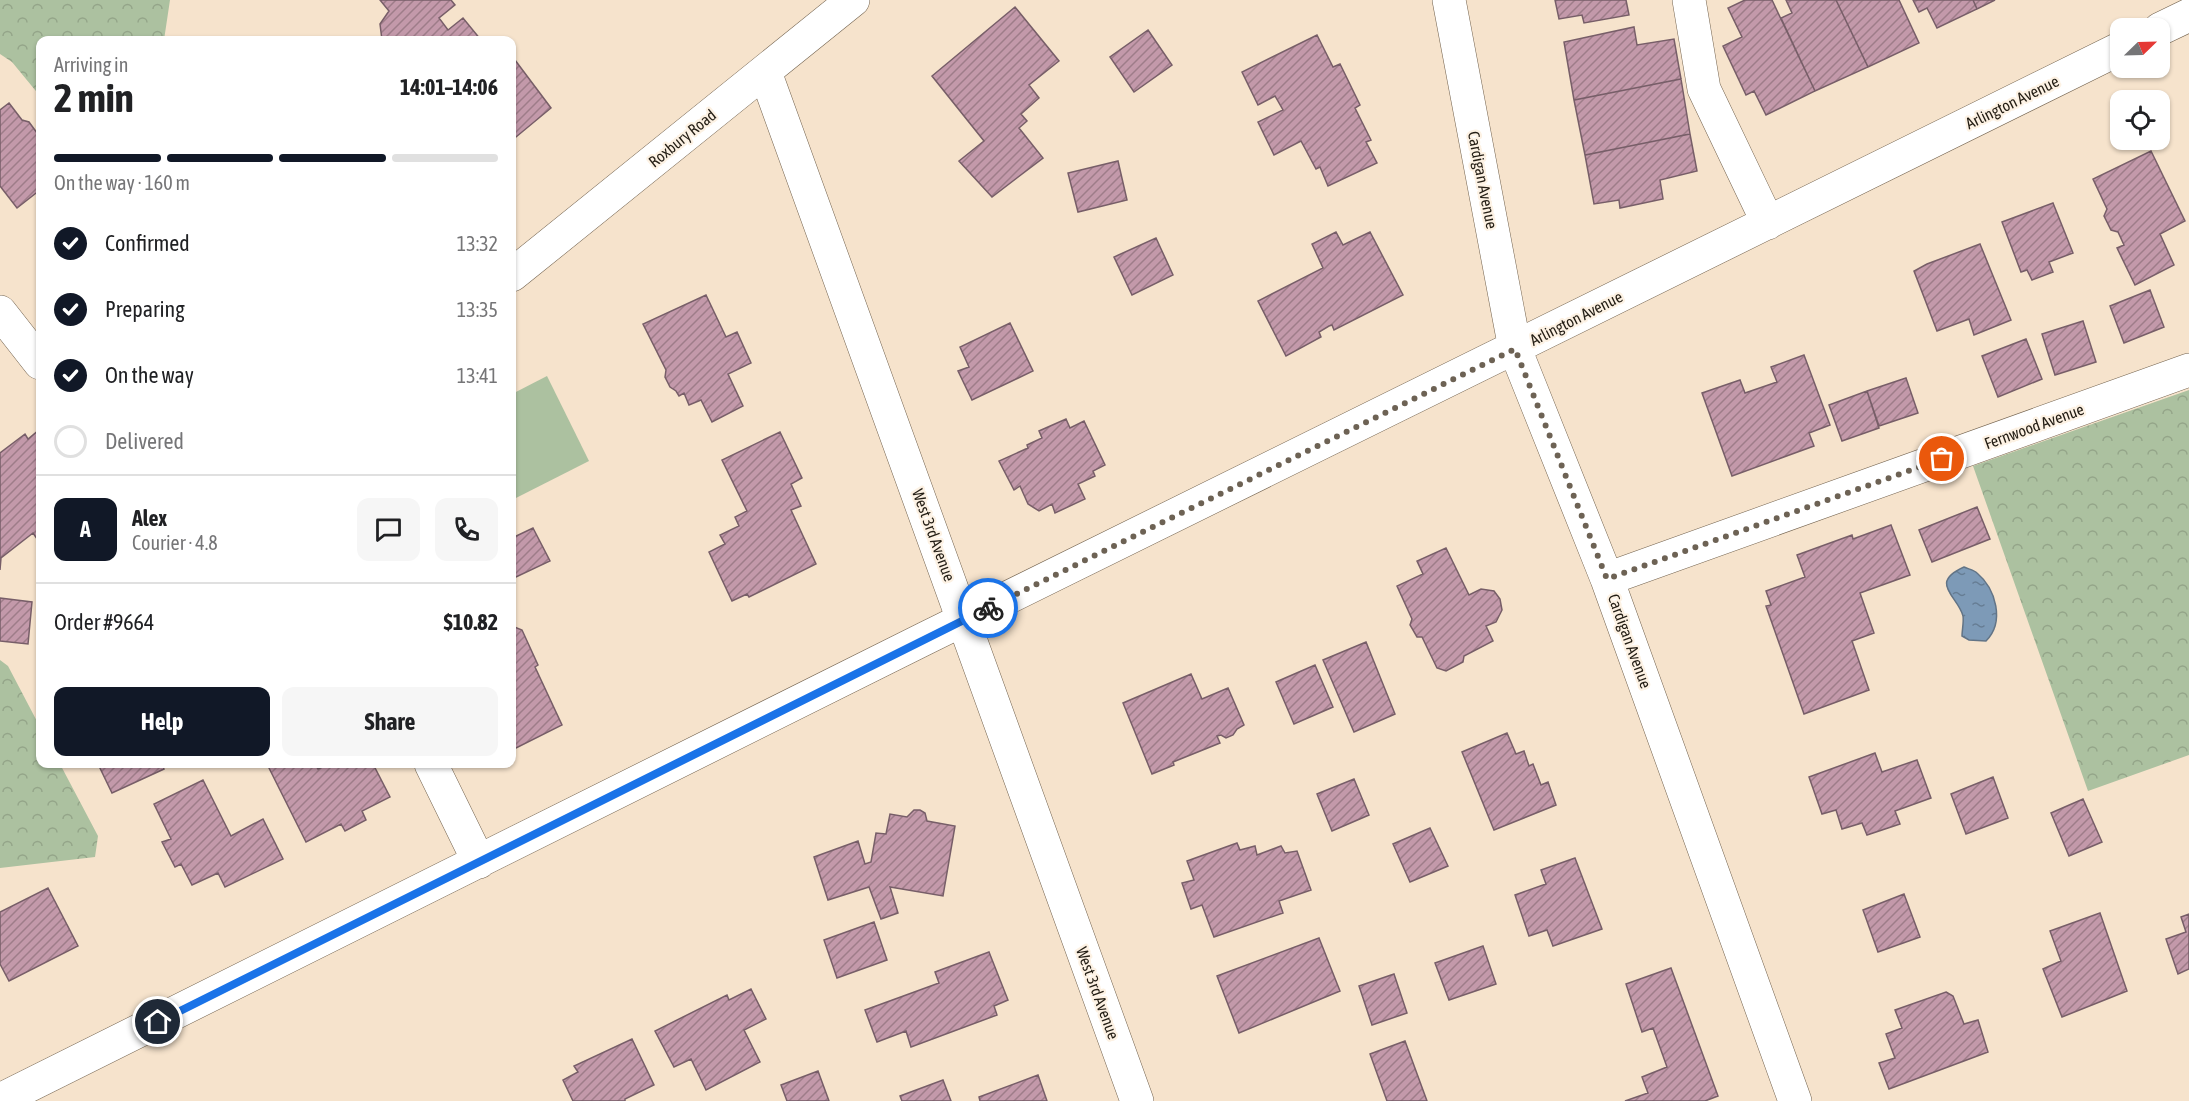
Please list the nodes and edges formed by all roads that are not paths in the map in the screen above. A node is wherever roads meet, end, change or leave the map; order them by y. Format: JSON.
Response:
{"nodes":[{"id":1,"x":853,"y":0,"type":"edge"},
{"id":2,"x":1449,"y":0,"type":"edge"},
{"id":3,"x":1689,"y":0,"type":"edge"},
{"id":4,"x":2110,"y":53,"type":"edge"},
{"id":5,"x":765,"y":72,"type":"junction"},
{"id":6,"x":1768,"y":223,"type":"junction"},
{"id":7,"x":516,"y":272,"type":"edge"},
{"id":8,"x":0,"y":312,"type":"edge"},
{"id":9,"x":1515,"y":349,"type":"junction"},
{"id":10,"x":36,"y":358,"type":"edge"},
{"id":11,"x":2189,"y":370,"type":"edge"},
{"id":12,"x":1607,"y":579,"type":"junction"},
{"id":13,"x":964,"y":620,"type":"junction"},
{"id":14,"x":433,"y":768,"type":"edge"},
{"id":15,"x":479,"y":862,"type":"junction"},
{"id":16,"x":0,"y":1100,"type":"edge"},
{"id":17,"x":1137,"y":1101,"type":"edge"},
{"id":18,"x":1795,"y":1101,"type":"edge"}],
"edges":[{"from":1,"to":5,"type":"street","name":"Roxbury Road"},
{"from":2,"to":9,"type":"street","name":"Cardigan Avenue"},
{"from":3,"to":6,"type":"street"},
{"from":4,"to":6,"type":"street","name":"Arlington Avenue"},
{"from":5,"to":7,"type":"street","name":"Roxbury Road"},
{"from":5,"to":13,"type":"street","name":"West 3rd Avenue"},
{"from":6,"to":9,"type":"street","name":"Arlington Avenue"},
{"from":8,"to":10,"type":"street"},
{"from":9,"to":12,"type":"street","name":"Cardigan Avenue"},
{"from":9,"to":13,"type":"street","name":"Arlington Avenue"},
{"from":11,"to":12,"type":"street","name":"Fernwood Avenue"},
{"from":12,"to":18,"type":"street","name":"Cardigan Avenue"},
{"from":13,"to":15,"type":"street","name":"Arlington Avenue"},
{"from":13,"to":17,"type":"street","name":"West 3rd Avenue"},
{"from":14,"to":15,"type":"street"},
{"from":15,"to":16,"type":"street","name":"Arlington Avenue"}]}
